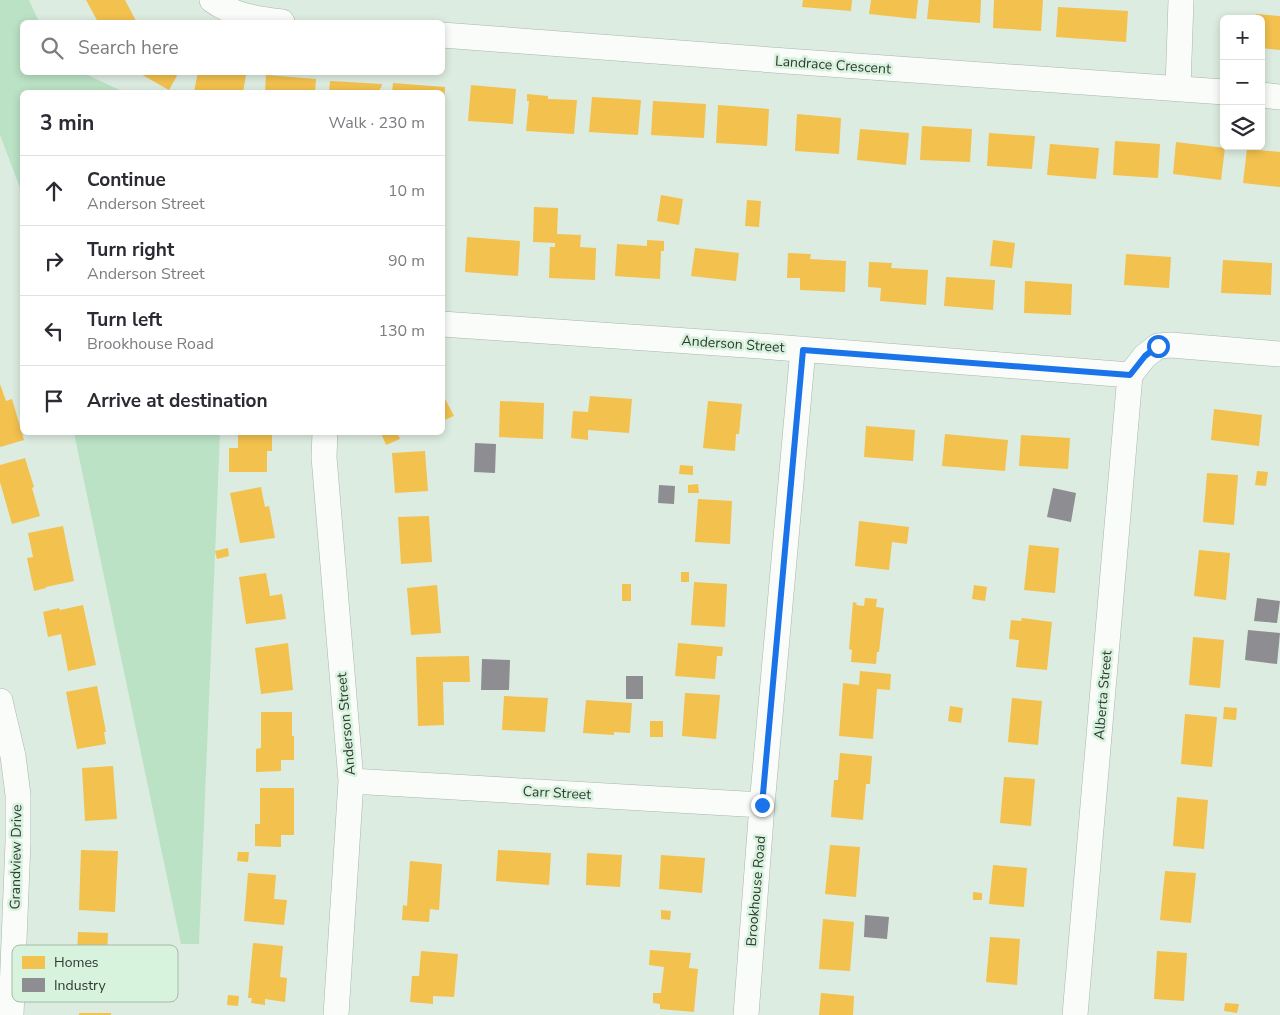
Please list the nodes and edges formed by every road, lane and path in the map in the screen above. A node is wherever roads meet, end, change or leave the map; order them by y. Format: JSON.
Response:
{"nodes":[{"id":1,"x":212,"y":0,"type":"edge"},
{"id":2,"x":1181,"y":0,"type":"edge"},
{"id":3,"x":266,"y":20,"type":"edge"},
{"id":4,"x":445,"y":35,"type":"edge"},
{"id":5,"x":1178,"y":88,"type":"junction"},
{"id":6,"x":1220,"y":92,"type":"edge"},
{"id":7,"x":1265,"y":95,"type":"edge"},
{"id":8,"x":1280,"y":97,"type":"edge"},
{"id":9,"x":445,"y":324,"type":"edge"},
{"id":10,"x":803,"y":350,"type":"junction"},
{"id":11,"x":1280,"y":354,"type":"edge"},
{"id":12,"x":1130,"y":375,"type":"junction"},
{"id":13,"x":325,"y":435,"type":"edge"},
{"id":14,"x":0,"y":701,"type":"edge"},
{"id":15,"x":351,"y":781,"type":"junction"},
{"id":16,"x":762,"y":805,"type":"junction"},
{"id":17,"x":14,"y":945,"type":"edge"},
{"id":18,"x":12,"y":990,"type":"edge"},
{"id":19,"x":11,"y":1015,"type":"edge"},
{"id":20,"x":336,"y":1015,"type":"edge"},
{"id":21,"x":746,"y":1015,"type":"edge"},
{"id":22,"x":1075,"y":1015,"type":"edge"}],
"edges":[{"from":1,"to":3,"type":"street"},
{"from":2,"to":5,"type":"street"},
{"from":4,"to":5,"type":"street","name":"Landrace Crescent"},
{"from":5,"to":6,"type":"street","name":"Landrace Crescent"},
{"from":7,"to":8,"type":"street"},
{"from":9,"to":10,"type":"street","name":"Anderson Street"},
{"from":10,"to":12,"type":"street","name":"Anderson Street"},
{"from":10,"to":16,"type":"street","name":"Brookhouse Road"},
{"from":11,"to":12,"type":"street"},
{"from":12,"to":22,"type":"street","name":"Alberta Street"},
{"from":13,"to":15,"type":"street","name":"Anderson Street"},
{"from":14,"to":17,"type":"street","name":"Grandview Drive"},
{"from":15,"to":16,"type":"street","name":"Carr Street"},
{"from":15,"to":20,"type":"street","name":"Anderson Street"},
{"from":16,"to":21,"type":"street","name":"Brookhouse Road"},
{"from":18,"to":19,"type":"street","name":"Grandview Drive"}]}
